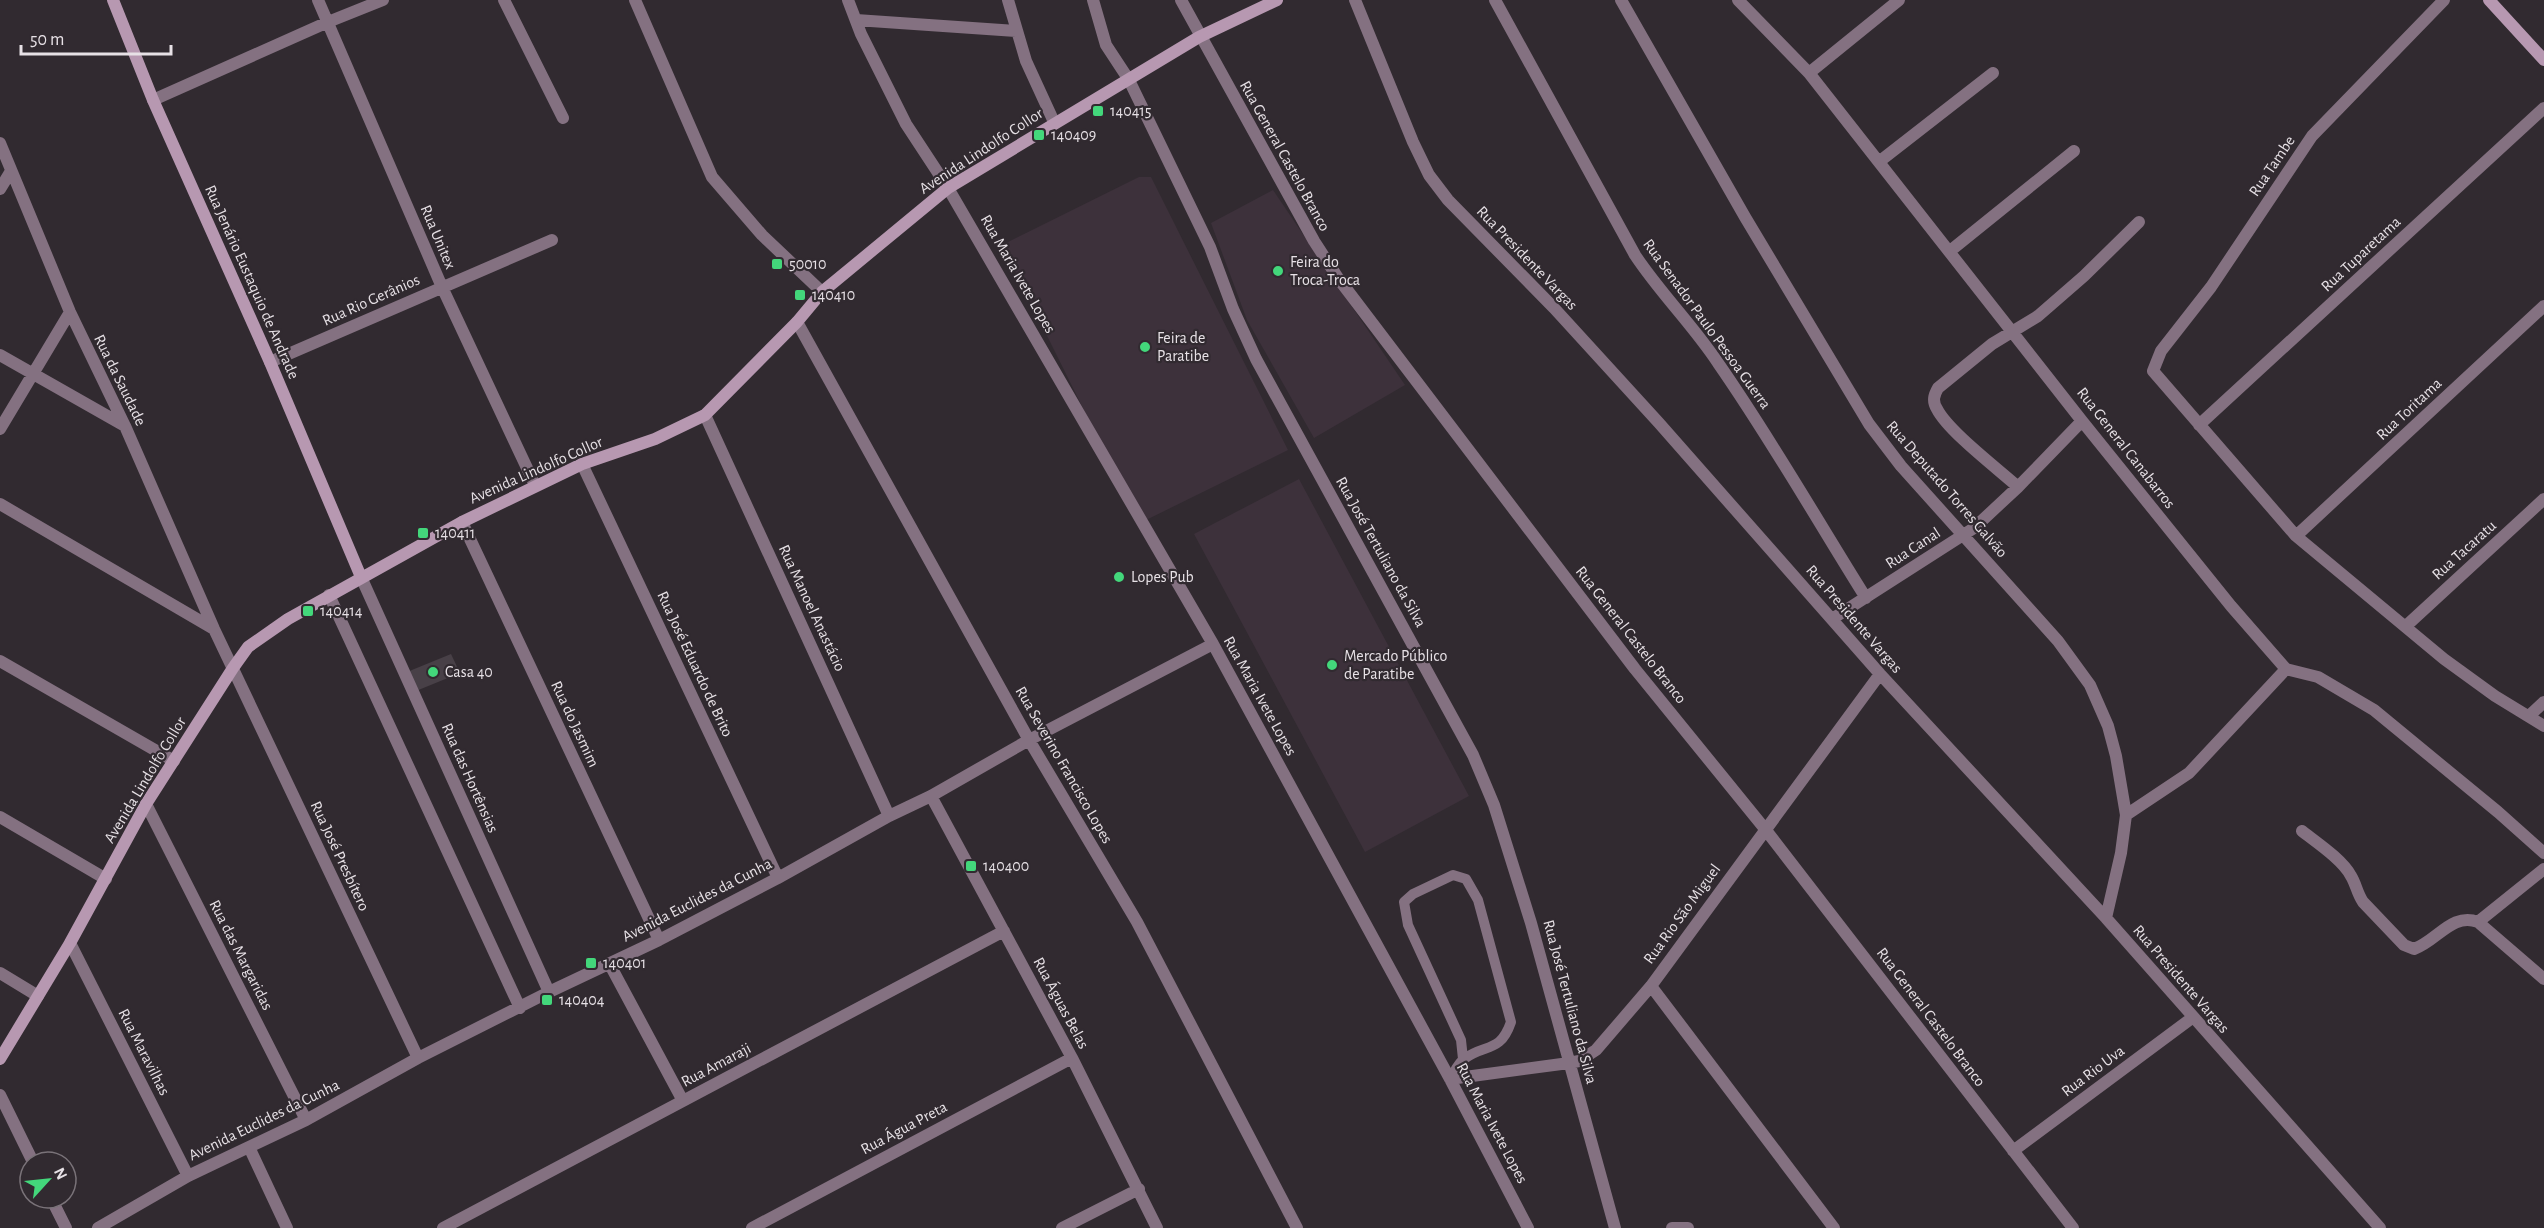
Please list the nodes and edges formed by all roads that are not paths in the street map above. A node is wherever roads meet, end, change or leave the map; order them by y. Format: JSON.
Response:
{"nodes":[{"id":1,"x":113,"y":0,"type":"edge"},
{"id":2,"x":318,"y":0,"type":"edge"},
{"id":3,"x":383,"y":0,"type":"edge"},
{"id":4,"x":504,"y":0,"type":"edge"},
{"id":5,"x":635,"y":0,"type":"edge"},
{"id":6,"x":848,"y":0,"type":"edge"},
{"id":7,"x":1008,"y":0,"type":"edge"},
{"id":8,"x":1094,"y":0,"type":"edge"},
{"id":9,"x":1181,"y":0,"type":"edge"},
{"id":10,"x":1277,"y":0,"type":"edge"},
{"id":11,"x":1355,"y":0,"type":"edge"},
{"id":12,"x":1495,"y":0,"type":"edge"},
{"id":13,"x":1621,"y":0,"type":"edge"},
{"id":14,"x":1738,"y":0,"type":"edge"},
{"id":15,"x":1899,"y":0,"type":"edge"},
{"id":16,"x":2444,"y":0,"type":"edge"},
{"id":17,"x":2488,"y":0,"type":"edge"},
{"id":18,"x":856,"y":20,"type":"junction"},
{"id":19,"x":328,"y":22,"type":"junction"},
{"id":20,"x":1016,"y":31,"type":"junction"},
{"id":21,"x":1199,"y":37,"type":"junction"},
{"id":22,"x":2544,"y":60,"type":"edge"},
{"id":23,"x":1809,"y":73,"type":"junction"},
{"id":24,"x":1993,"y":73,"type":"dead end"},
{"id":25,"x":1129,"y":80,"type":"junction"},
{"id":26,"x":153,"y":100,"type":"junction"},
{"id":27,"x":2544,"y":108,"type":"edge"},
{"id":28,"x":563,"y":118,"type":"dead end"},
{"id":29,"x":1054,"y":122,"type":"junction"},
{"id":30,"x":0,"y":143,"type":"edge"},
{"id":31,"x":2074,"y":151,"type":"dead end"},
{"id":32,"x":1880,"y":161,"type":"junction"},
{"id":33,"x":11,"y":171,"type":"junction"},
{"id":34,"x":948,"y":188,"type":"junction"},
{"id":35,"x":0,"y":189,"type":"edge"},
{"id":36,"x":2139,"y":222,"type":"dead end"},
{"id":37,"x":552,"y":240,"type":"dead end"},
{"id":38,"x":1950,"y":251,"type":"junction"},
{"id":39,"x":442,"y":287,"type":"junction"},
{"id":40,"x":822,"y":291,"type":"junction"},
{"id":41,"x":2544,"y":306,"type":"edge"},
{"id":42,"x":69,"y":312,"type":"junction"},
{"id":43,"x":798,"y":322,"type":"junction"},
{"id":44,"x":2014,"y":330,"type":"junction"},
{"id":45,"x":0,"y":355,"type":"edge"},
{"id":46,"x":270,"y":362,"type":"junction"},
{"id":47,"x":31,"y":374,"type":"junction"},
{"id":48,"x":705,"y":415,"type":"junction"},
{"id":49,"x":2082,"y":421,"type":"junction"},
{"id":50,"x":2199,"y":425,"type":"junction"},
{"id":51,"x":125,"y":426,"type":"junction"},
{"id":52,"x":0,"y":429,"type":"edge"},
{"id":53,"x":582,"y":464,"type":"junction"},
{"id":54,"x":536,"y":485,"type":"junction"},
{"id":55,"x":2018,"y":487,"type":"junction"},
{"id":56,"x":2544,"y":500,"type":"edge"},
{"id":57,"x":0,"y":504,"type":"edge"},
{"id":58,"x":462,"y":522,"type":"junction"},
{"id":59,"x":1963,"y":535,"type":"junction"},
{"id":60,"x":2296,"y":536,"type":"junction"},
{"id":61,"x":361,"y":578,"type":"junction"},
{"id":62,"x":329,"y":595,"type":"junction"},
{"id":63,"x":1866,"y":598,"type":"junction"},
{"id":64,"x":1832,"y":619,"type":"junction"},
{"id":65,"x":2406,"y":626,"type":"junction"},
{"id":66,"x":214,"y":629,"type":"junction"},
{"id":67,"x":1213,"y":644,"type":"junction"},
{"id":68,"x":0,"y":661,"type":"edge"},
{"id":69,"x":232,"y":668,"type":"junction"},
{"id":70,"x":2286,"y":669,"type":"junction"},
{"id":71,"x":1880,"y":674,"type":"junction"},
{"id":72,"x":2544,"y":702,"type":"edge"},
{"id":73,"x":2529,"y":716,"type":"junction"},
{"id":74,"x":2544,"y":726,"type":"edge"},
{"id":75,"x":1029,"y":740,"type":"junction"},
{"id":76,"x":174,"y":761,"type":"junction"},
{"id":77,"x":931,"y":796,"type":"junction"},
{"id":78,"x":146,"y":804,"type":"junction"},
{"id":79,"x":2126,"y":814,"type":"junction"},
{"id":80,"x":888,"y":816,"type":"junction"},
{"id":81,"x":0,"y":817,"type":"edge"},
{"id":82,"x":1765,"y":829,"type":"junction"},
{"id":83,"x":2302,"y":831,"type":"dead end"},
{"id":84,"x":2544,"y":853,"type":"edge"},
{"id":85,"x":2544,"y":869,"type":"edge"},
{"id":86,"x":778,"y":878,"type":"junction"},
{"id":87,"x":106,"y":879,"type":"junction"},
{"id":88,"x":2106,"y":918,"type":"junction"},
{"id":89,"x":2478,"y":922,"type":"junction"},
{"id":90,"x":1004,"y":931,"type":"junction"},
{"id":91,"x":659,"y":940,"type":"junction"},
{"id":92,"x":70,"y":943,"type":"junction"},
{"id":93,"x":609,"y":963,"type":"junction"},
{"id":94,"x":0,"y":973,"type":"edge"},
{"id":95,"x":2544,"y":979,"type":"edge"},
{"id":96,"x":1651,"y":986,"type":"junction"},
{"id":97,"x":549,"y":992,"type":"junction"},
{"id":98,"x":38,"y":996,"type":"junction"},
{"id":99,"x":520,"y":1008,"type":"junction"},
{"id":100,"x":2192,"y":1018,"type":"junction"},
{"id":101,"x":418,"y":1058,"type":"junction"},
{"id":102,"x":1072,"y":1058,"type":"junction"},
{"id":103,"x":0,"y":1059,"type":"edge"},
{"id":104,"x":1463,"y":1059,"type":"junction"},
{"id":105,"x":1569,"y":1063,"type":"junction"},
{"id":106,"x":1450,"y":1079,"type":"junction"},
{"id":107,"x":0,"y":1095,"type":"edge"},
{"id":108,"x":684,"y":1101,"type":"junction"},
{"id":109,"x":306,"y":1120,"type":"junction"},
{"id":110,"x":249,"y":1147,"type":"junction"},
{"id":111,"x":27,"y":1150,"type":"edge"},
{"id":112,"x":2013,"y":1151,"type":"junction"},
{"id":113,"x":188,"y":1176,"type":"junction"},
{"id":114,"x":1139,"y":1189,"type":"junction"},
{"id":115,"x":57,"y":1210,"type":"edge"},
{"id":116,"x":66,"y":1228,"type":"edge"},
{"id":117,"x":98,"y":1228,"type":"edge"},
{"id":118,"x":287,"y":1228,"type":"edge"},
{"id":119,"x":444,"y":1228,"type":"edge"},
{"id":120,"x":752,"y":1228,"type":"edge"},
{"id":121,"x":1062,"y":1228,"type":"edge"},
{"id":122,"x":1157,"y":1228,"type":"edge"},
{"id":123,"x":1297,"y":1228,"type":"edge"},
{"id":124,"x":1528,"y":1228,"type":"edge"},
{"id":125,"x":1615,"y":1228,"type":"edge"},
{"id":126,"x":1672,"y":1228,"type":"edge"},
{"id":127,"x":1688,"y":1228,"type":"edge"},
{"id":128,"x":1834,"y":1228,"type":"edge"},
{"id":129,"x":2073,"y":1228,"type":"edge"},
{"id":130,"x":2380,"y":1228,"type":"edge"}],
"edges":[{"from":1,"to":26,"type":"main road","name":"Rua Jenário Eustaquio de Andrade"},
{"from":2,"to":19,"type":"street","name":"Rua Unitex"},
{"from":3,"to":19,"type":"street"},
{"from":4,"to":28,"type":"street"},
{"from":5,"to":40,"type":"street"},
{"from":6,"to":18,"type":"street","name":"Rua Maria Ivete Lopes"},
{"from":7,"to":20,"type":"street"},
{"from":8,"to":25,"type":"street","name":"Rua José Tertuliano da Silva"},
{"from":9,"to":21,"type":"street","name":"Rua General Castelo Branco"},
{"from":10,"to":21,"type":"main road","name":"Avenida Lindolfo Collor"},
{"from":11,"to":64,"type":"street","name":"Rua Presidente Vargas"},
{"from":12,"to":63,"type":"street","name":"Rua Senador Paulo Pessoa Guerra"},
{"from":13,"to":59,"type":"street","name":"Rua Deputado Torres Galvão"},
{"from":14,"to":23,"type":"street","name":"Rua General Canabarros"},
{"from":15,"to":23,"type":"street"},
{"from":16,"to":50,"type":"street","name":"Rua Tambe"},
{"from":17,"to":22,"type":"main road"},
{"from":18,"to":20,"type":"street"},
{"from":18,"to":34,"type":"street","name":"Rua Maria Ivete Lopes"},
{"from":19,"to":26,"type":"street"},
{"from":19,"to":39,"type":"street","name":"Rua Unitex"},
{"from":20,"to":29,"type":"street"},
{"from":21,"to":25,"type":"main road","name":"Avenida Lindolfo Collor"},
{"from":21,"to":82,"type":"street","name":"Rua General Castelo Branco"},
{"from":23,"to":32,"type":"street","name":"Rua General Canabarros"},
{"from":24,"to":32,"type":"street"},
{"from":25,"to":29,"type":"main road","name":"Avenida Lindolfo Collor"},
{"from":25,"to":105,"type":"street","name":"Rua José Tertuliano da Silva"},
{"from":26,"to":46,"type":"main road","name":"Rua Jenário Eustaquio de Andrade"},
{"from":27,"to":50,"type":"street","name":"Rua Tuparetama"},
{"from":29,"to":34,"type":"main road","name":"Avenida Lindolfo Collor"},
{"from":30,"to":33,"type":"street","name":"Rua da Saudade"},
{"from":31,"to":38,"type":"street"},
{"from":32,"to":38,"type":"street","name":"Rua General Canabarros"},
{"from":33,"to":35,"type":"street"},
{"from":33,"to":42,"type":"street","name":"Rua da Saudade"},
{"from":34,"to":40,"type":"main road","name":"Avenida Lindolfo Collor"},
{"from":34,"to":67,"type":"street","name":"Rua Maria Ivete Lopes"},
{"from":36,"to":44,"type":"street"},
{"from":37,"to":39,"type":"street","name":"Rua Rio Gerânios"},
{"from":38,"to":44,"type":"street","name":"Rua General Canabarros"},
{"from":39,"to":46,"type":"street","name":"Rua Rio Gerânios"},
{"from":39,"to":54,"type":"street","name":"Rua Unitex"},
{"from":40,"to":43,"type":"main road","name":"Avenida Lindolfo Collor"},
{"from":41,"to":60,"type":"street","name":"Rua Toritama"},
{"from":42,"to":47,"type":"street"},
{"from":42,"to":51,"type":"street","name":"Rua da Saudade"},
{"from":43,"to":48,"type":"main road","name":"Avenida Lindolfo Collor"},
{"from":43,"to":75,"type":"street","name":"Rua Severino Francisco Lopes"},
{"from":44,"to":49,"type":"street","name":"Rua General Canabarros"},
{"from":44,"to":55,"type":"street"},
{"from":45,"to":47,"type":"street"},
{"from":46,"to":61,"type":"main road","name":"Rua Jenário Eustaquio de Andrade"},
{"from":47,"to":51,"type":"street"},
{"from":47,"to":52,"type":"street"},
{"from":48,"to":53,"type":"main road","name":"Avenida Lindolfo Collor"},
{"from":48,"to":80,"type":"street","name":"Rua Manoel Anastácio"},
{"from":49,"to":55,"type":"street","name":"Rua Canal"},
{"from":49,"to":70,"type":"street","name":"Rua General Canabarros"},
{"from":50,"to":60,"type":"street"},
{"from":51,"to":66,"type":"street","name":"Rua da Saudade"},
{"from":53,"to":54,"type":"main road","name":"Avenida Lindolfo Collor"},
{"from":53,"to":86,"type":"street","name":"Rua José Eduardo de Brito"},
{"from":54,"to":58,"type":"main road","name":"Avenida Lindolfo Collor"},
{"from":55,"to":59,"type":"street","name":"Rua Canal"},
{"from":56,"to":65,"type":"street","name":"Rua Tacaratu"},
{"from":57,"to":66,"type":"street"},
{"from":58,"to":61,"type":"main road","name":"Avenida Lindolfo Collor"},
{"from":58,"to":91,"type":"street","name":"Rua do Jasmim"},
{"from":59,"to":63,"type":"street","name":"Rua Canal"},
{"from":59,"to":79,"type":"street","name":"Rua Deputado Torres Galvão"},
{"from":60,"to":65,"type":"street"},
{"from":61,"to":62,"type":"main road","name":"Avenida Lindolfo Collor"},
{"from":61,"to":97,"type":"street","name":"Rua das Hortênsias"},
{"from":62,"to":69,"type":"main road","name":"Avenida Lindolfo Collor"},
{"from":62,"to":99,"type":"street"},
{"from":63,"to":64,"type":"street","name":"Rua Canal"},
{"from":64,"to":71,"type":"street","name":"Rua Presidente Vargas"},
{"from":65,"to":73,"type":"street"},
{"from":66,"to":69,"type":"street","name":"Rua da Saudade"},
{"from":67,"to":75,"type":"street","name":"Avenida Euclides da Cunha"},
{"from":67,"to":106,"type":"street","name":"Rua Maria Ivete Lopes"},
{"from":68,"to":76,"type":"street"},
{"from":69,"to":76,"type":"main road","name":"Avenida Lindolfo Collor"},
{"from":69,"to":101,"type":"street","name":"Rua José Presbítero"},
{"from":70,"to":79,"type":"street"},
{"from":70,"to":84,"type":"street"},
{"from":71,"to":82,"type":"street","name":"Rua Rio São Miguel"},
{"from":71,"to":88,"type":"street","name":"Rua Presidente Vargas"},
{"from":72,"to":73,"type":"street"},
{"from":73,"to":74,"type":"street"},
{"from":75,"to":77,"type":"street","name":"Avenida Euclides da Cunha"},
{"from":75,"to":123,"type":"street","name":"Rua Severino Francisco Lopes"},
{"from":76,"to":78,"type":"main road","name":"Avenida Lindolfo Collor"},
{"from":77,"to":80,"type":"street","name":"Avenida Euclides da Cunha"},
{"from":77,"to":90,"type":"street","name":"Rua Águas Belas"},
{"from":78,"to":87,"type":"main road","name":"Avenida Lindolfo Collor"},
{"from":78,"to":109,"type":"street","name":"Rua das Margaridas"},
{"from":79,"to":88,"type":"street","name":"Rua Deputado Torres Galvão"},
{"from":80,"to":86,"type":"street","name":"Avenida Euclides da Cunha"},
{"from":81,"to":87,"type":"street"},
{"from":82,"to":96,"type":"street","name":"Rua Rio São Miguel"},
{"from":82,"to":112,"type":"street","name":"Rua General Castelo Branco"},
{"from":83,"to":89,"type":"street"},
{"from":85,"to":89,"type":"street"},
{"from":86,"to":91,"type":"street","name":"Avenida Euclides da Cunha"},
{"from":87,"to":92,"type":"main road","name":"Avenida Lindolfo Collor"},
{"from":88,"to":100,"type":"street","name":"Rua Presidente Vargas"},
{"from":89,"to":95,"type":"street"},
{"from":90,"to":102,"type":"street","name":"Rua Águas Belas"},
{"from":90,"to":108,"type":"street","name":"Rua Amaraji"},
{"from":91,"to":93,"type":"street","name":"Avenida Euclides da Cunha"},
{"from":92,"to":98,"type":"main road","name":"Avenida Lindolfo Collor"},
{"from":92,"to":113,"type":"street","name":"Rua Maravilhas"},
{"from":93,"to":97,"type":"street","name":"Avenida Euclides da Cunha"},
{"from":93,"to":108,"type":"street"},
{"from":94,"to":98,"type":"street"},
{"from":96,"to":105,"type":"street","name":"Rua Rio São Miguel"},
{"from":96,"to":128,"type":"street"},
{"from":97,"to":99,"type":"street","name":"Avenida Euclides da Cunha"},
{"from":98,"to":103,"type":"main road","name":"Avenida Lindolfo Collor"},
{"from":99,"to":101,"type":"street","name":"Avenida Euclides da Cunha"},
{"from":100,"to":112,"type":"street","name":"Rua Rio Uva"},
{"from":100,"to":130,"type":"street","name":"Rua Presidente Vargas"},
{"from":101,"to":109,"type":"street","name":"Avenida Euclides da Cunha"},
{"from":102,"to":114,"type":"street","name":"Rua Águas Belas"},
{"from":102,"to":120,"type":"street","name":"Rua Água Preta"},
{"from":104,"to":104,"type":"lane"},
{"from":104,"to":106,"type":"lane"},
{"from":105,"to":106,"type":"street","name":"Rua Rio São Miguel"},
{"from":105,"to":125,"type":"street","name":"Rua José Tertuliano da Silva"},
{"from":106,"to":124,"type":"street","name":"Rua Maria Ivete Lopes"},
{"from":107,"to":111,"type":"street"},
{"from":108,"to":119,"type":"street","name":"Rua Amaraji"},
{"from":109,"to":110,"type":"street","name":"Avenida Euclides da Cunha"},
{"from":110,"to":113,"type":"street","name":"Avenida Euclides da Cunha"},
{"from":110,"to":118,"type":"street"},
{"from":112,"to":129,"type":"street","name":"Rua General Castelo Branco"},
{"from":113,"to":117,"type":"street","name":"Avenida Euclides da Cunha"},
{"from":114,"to":121,"type":"street"},
{"from":114,"to":122,"type":"street","name":"Rua Águas Belas"},
{"from":115,"to":116,"type":"street"},
{"from":126,"to":127,"type":"street"}]}
